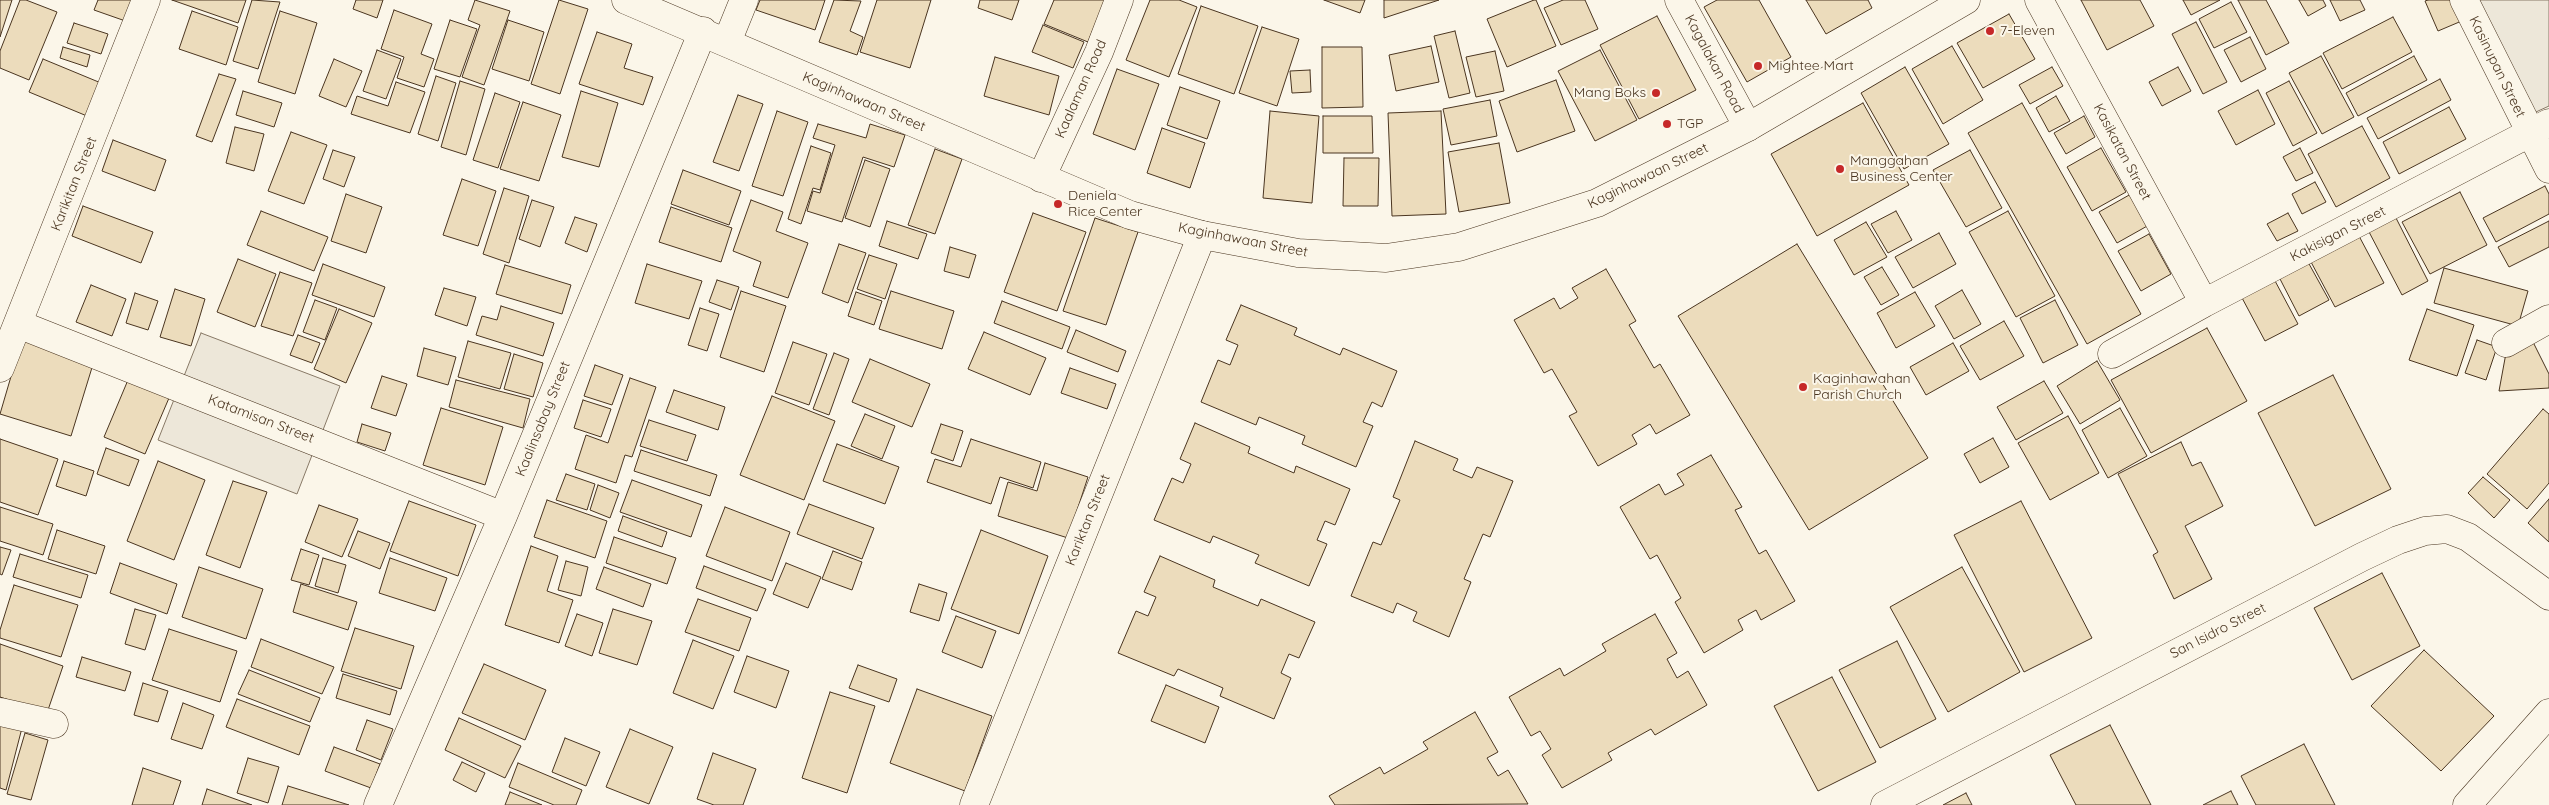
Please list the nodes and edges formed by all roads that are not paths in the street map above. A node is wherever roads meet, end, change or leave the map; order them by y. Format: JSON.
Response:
{"nodes":[{"id":1,"x":146,"y":0,"type":"edge"},
{"id":2,"x":626,"y":0,"type":"edge"},
{"id":3,"x":744,"y":0,"type":"edge"},
{"id":4,"x":1119,"y":0,"type":"edge"},
{"id":5,"x":1680,"y":0,"type":"edge"},
{"id":6,"x":1966,"y":0,"type":"edge"},
{"id":7,"x":2039,"y":0,"type":"edge"},
{"id":8,"x":2464,"y":0,"type":"edge"},
{"id":9,"x":715,"y":37,"type":"junction"},
{"id":10,"x":1748,"y":127,"type":"junction"},
{"id":11,"x":2540,"y":129,"type":"edge"},
{"id":12,"x":2549,"y":169,"type":"edge"},
{"id":13,"x":1041,"y":178,"type":"junction"},
{"id":14,"x":1202,"y":235,"type":"junction"},
{"id":15,"x":2204,"y":303,"type":"junction"},
{"id":16,"x":2549,"y":319,"type":"edge"},
{"id":17,"x":18,"y":324,"type":"junction"},
{"id":18,"x":2506,"y":342,"type":"dead end"},
{"id":19,"x":2112,"y":354,"type":"dead end"},
{"id":20,"x":0,"y":368,"type":"edge"},
{"id":21,"x":503,"y":516,"type":"junction"},
{"id":22,"x":2549,"y":596,"type":"edge"},
{"id":23,"x":0,"y":712,"type":"edge"},
{"id":24,"x":2549,"y":713,"type":"edge"},
{"id":25,"x":54,"y":724,"type":"dead end"},
{"id":26,"x":378,"y":805,"type":"edge"},
{"id":27,"x":974,"y":805,"type":"edge"},
{"id":28,"x":1885,"y":805,"type":"edge"},
{"id":29,"x":2467,"y":805,"type":"edge"}],
"edges":[{"from":1,"to":17,"type":"street","name":"Karikitan Street"},
{"from":2,"to":9,"type":"street","name":"Kaginhawaan Street"},
{"from":3,"to":9,"type":"street","name":"Kaalinsabay Street"},
{"from":4,"to":13,"type":"street","name":"Kaalaman Road"},
{"from":5,"to":10,"type":"street","name":"Kagalakan Road"},
{"from":6,"to":10,"type":"street","name":"Kaginhawaan Street"},
{"from":7,"to":15,"type":"street","name":"Kasikatan Street"},
{"from":8,"to":11,"type":"street","name":"Kasinupan Street"},
{"from":9,"to":13,"type":"street","name":"Kaginhawaan Street"},
{"from":9,"to":21,"type":"street","name":"Kaalinsabay Street"},
{"from":10,"to":14,"type":"street","name":"Kaginhawaan Street"},
{"from":11,"to":12,"type":"street"},
{"from":11,"to":15,"type":"street","name":"Kakisigan Street"},
{"from":13,"to":14,"type":"street","name":"Kaginhawaan Street"},
{"from":14,"to":27,"type":"street","name":"Kariktan Street"},
{"from":15,"to":19,"type":"street","name":"Kakisigan Street"},
{"from":16,"to":18,"type":"street"},
{"from":17,"to":20,"type":"street","name":"Karikitan Street"},
{"from":17,"to":21,"type":"street","name":"Katamisan Street"},
{"from":21,"to":26,"type":"street","name":"Kaalinsabay Street"},
{"from":22,"to":28,"type":"street","name":"San Isidro Street"},
{"from":23,"to":25,"type":"street"},
{"from":24,"to":29,"type":"street"}]}
